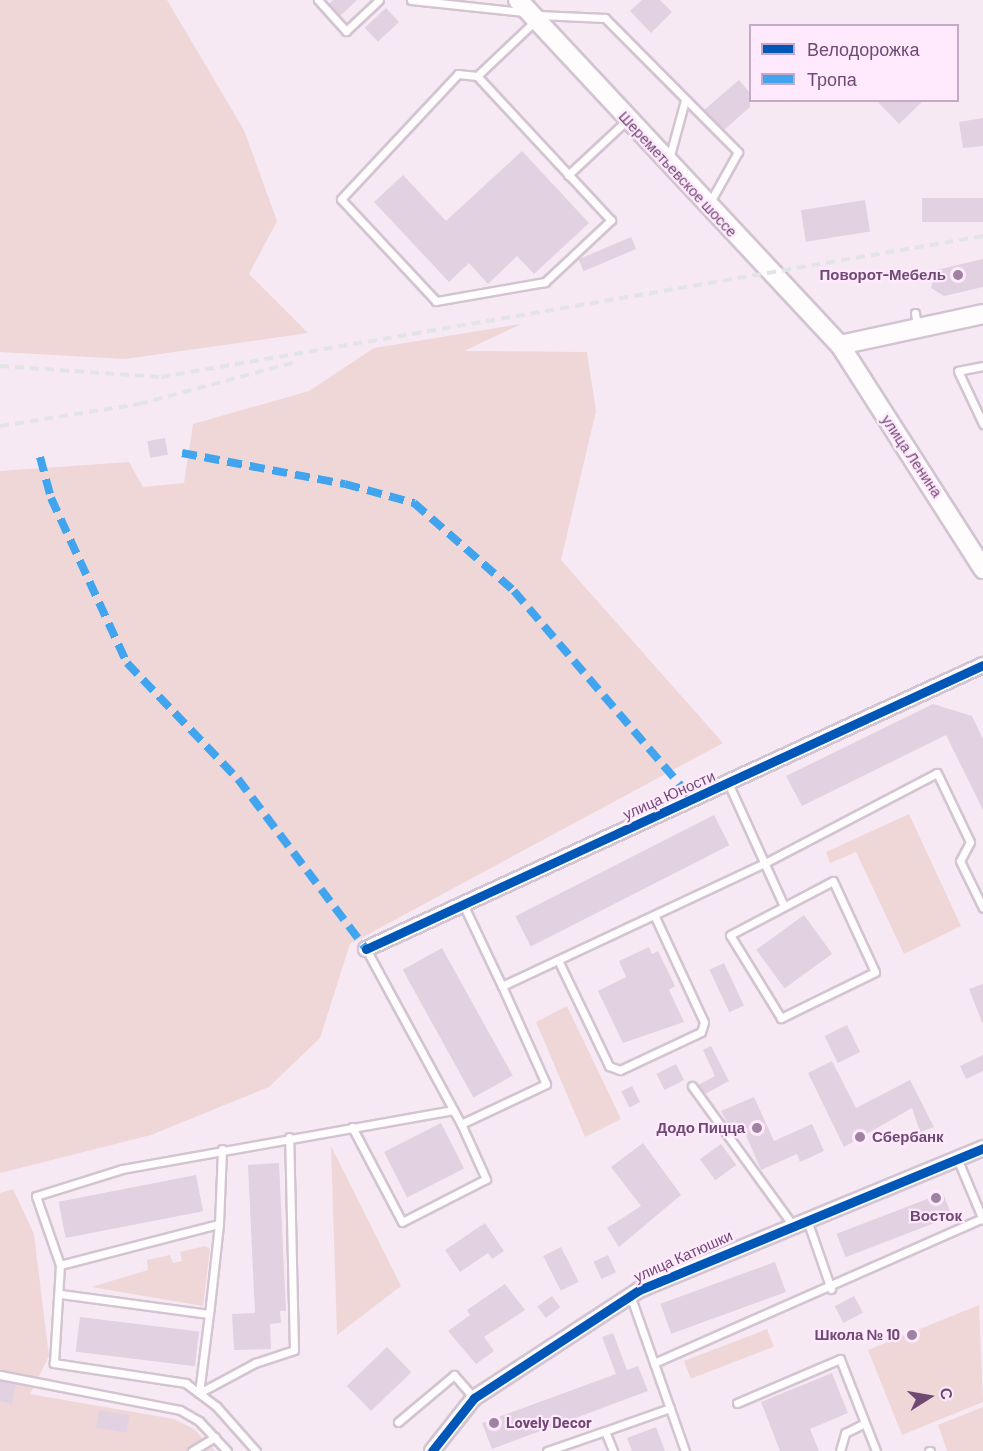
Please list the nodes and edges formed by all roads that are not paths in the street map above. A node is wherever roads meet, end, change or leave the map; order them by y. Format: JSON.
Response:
{"nodes":[{"id":1,"x":318,"y":0,"type":"edge"},
{"id":2,"x":379,"y":0,"type":"edge"},
{"id":3,"x":411,"y":0,"type":"edge"},
{"id":4,"x":529,"y":12,"type":"edge"},
{"id":5,"x":477,"y":76,"type":"junction"},
{"id":6,"x":685,"y":100,"type":"junction"},
{"id":7,"x":627,"y":120,"type":"junction"},
{"id":8,"x":668,"y":165,"type":"junction"},
{"id":9,"x":568,"y":175,"type":"junction"},
{"id":10,"x":707,"y":207,"type":"junction"},
{"id":11,"x":983,"y":314,"type":"edge"},
{"id":12,"x":840,"y":345,"type":"junction"},
{"id":13,"x":983,"y":366,"type":"edge"},
{"id":14,"x":983,"y":424,"type":"edge"},
{"id":15,"x":983,"y":569,"type":"edge"},
{"id":16,"x":981,"y":670,"type":"edge"},
{"id":17,"x":729,"y":785,"type":"junction"},
{"id":18,"x":763,"y":864,"type":"junction"},
{"id":19,"x":463,"y":904,"type":"junction"},
{"id":20,"x":784,"y":906,"type":"junction"},
{"id":21,"x":983,"y":908,"type":"edge"},
{"id":22,"x":654,"y":915,"type":"junction"},
{"id":23,"x":366,"y":949,"type":"joint"},
{"id":24,"x":558,"y":960,"type":"junction"},
{"id":25,"x":502,"y":986,"type":"junction"},
{"id":26,"x":692,"y":1086,"type":"dead end"},
{"id":27,"x":453,"y":1110,"type":"junction"},
{"id":28,"x":461,"y":1124,"type":"junction"},
{"id":29,"x":352,"y":1127,"type":"junction"},
{"id":30,"x":289,"y":1137,"type":"junction"},
{"id":31,"x":983,"y":1148,"type":"edge"},
{"id":32,"x":222,"y":1149,"type":"junction"},
{"id":33,"x":957,"y":1158,"type":"junction"},
{"id":34,"x":806,"y":1219,"type":"junction"},
{"id":35,"x":983,"y":1219,"type":"edge"},
{"id":36,"x":219,"y":1224,"type":"junction"},
{"id":37,"x":792,"y":1224,"type":"junction"},
{"id":38,"x":60,"y":1265,"type":"junction"},
{"id":39,"x":831,"y":1289,"type":"junction"},
{"id":40,"x":62,"y":1294,"type":"junction"},
{"id":41,"x":630,"y":1295,"type":"junction"},
{"id":42,"x":209,"y":1314,"type":"junction"},
{"id":43,"x":654,"y":1363,"type":"junction"},
{"id":44,"x":0,"y":1375,"type":"edge"},
{"id":45,"x":199,"y":1393,"type":"junction"},
{"id":46,"x":474,"y":1398,"type":"junction"},
{"id":47,"x":737,"y":1403,"type":"dead end"},
{"id":48,"x":670,"y":1408,"type":"junction"},
{"id":49,"x":398,"y":1422,"type":"dead end"},
{"id":50,"x":865,"y":1423,"type":"junction"},
{"id":51,"x":605,"y":1431,"type":"junction"},
{"id":52,"x":214,"y":1437,"type":"junction"},
{"id":53,"x":192,"y":1451,"type":"edge"},
{"id":54,"x":227,"y":1451,"type":"edge"},
{"id":55,"x":256,"y":1451,"type":"edge"},
{"id":56,"x":432,"y":1451,"type":"edge"},
{"id":57,"x":548,"y":1451,"type":"edge"},
{"id":58,"x":612,"y":1451,"type":"edge"},
{"id":59,"x":685,"y":1451,"type":"edge"},
{"id":60,"x":840,"y":1451,"type":"edge"},
{"id":61,"x":876,"y":1451,"type":"edge"}],
"edges":[{"from":1,"to":2,"type":"lane"},
{"from":3,"to":4,"type":"lane"},
{"from":4,"to":5,"type":"lane"},
{"from":4,"to":6,"type":"lane"},
{"from":4,"to":7,"type":"main road","name":"Шереметьевское шоссе"},
{"from":5,"to":9,"type":"lane"},
{"from":5,"to":9,"type":"lane"},
{"from":6,"to":8,"type":"lane"},
{"from":6,"to":10,"type":"lane"},
{"from":7,"to":8,"type":"main road","name":"Шереметьевское шоссе"},
{"from":7,"to":9,"type":"lane"},
{"from":8,"to":10,"type":"main road","name":"Шереметьевское шоссе"},
{"from":10,"to":12,"type":"main road","name":"Шереметьевское шоссе"},
{"from":11,"to":12,"type":"main road"},
{"from":12,"to":15,"type":"main road","name":"улица Ленина"},
{"from":13,"to":14,"type":"lane"},
{"from":16,"to":17,"type":"street","name":"улица Юности"},
{"from":17,"to":18,"type":"lane"},
{"from":17,"to":19,"type":"street","name":"улица Юности"},
{"from":18,"to":20,"type":"lane"},
{"from":18,"to":21,"type":"lane"},
{"from":18,"to":22,"type":"lane"},
{"from":19,"to":23,"type":"street","name":"улица Юности"},
{"from":19,"to":25,"type":"lane"},
{"from":20,"to":20,"type":"lane"},
{"from":22,"to":24,"type":"lane"},
{"from":22,"to":24,"type":"lane"},
{"from":23,"to":27,"type":"lane"},
{"from":24,"to":25,"type":"lane"},
{"from":25,"to":28,"type":"lane"},
{"from":26,"to":37,"type":"lane"},
{"from":27,"to":28,"type":"lane"},
{"from":27,"to":29,"type":"lane"},
{"from":28,"to":29,"type":"lane"},
{"from":29,"to":30,"type":"lane"},
{"from":30,"to":32,"type":"lane"},
{"from":30,"to":45,"type":"lane"},
{"from":31,"to":33,"type":"street","name":"улица Катюшки"},
{"from":32,"to":36,"type":"lane"},
{"from":32,"to":38,"type":"lane"},
{"from":33,"to":34,"type":"street","name":"улица Катюшки"},
{"from":33,"to":35,"type":"lane"},
{"from":34,"to":37,"type":"street","name":"улица Катюшки"},
{"from":34,"to":39,"type":"lane"},
{"from":35,"to":39,"type":"lane"},
{"from":36,"to":38,"type":"lane"},
{"from":36,"to":42,"type":"lane"},
{"from":37,"to":41,"type":"street","name":"улица Катюшки"},
{"from":38,"to":40,"type":"lane"},
{"from":39,"to":43,"type":"lane"},
{"from":40,"to":42,"type":"lane"},
{"from":40,"to":45,"type":"lane"},
{"from":41,"to":43,"type":"lane"},
{"from":41,"to":46,"type":"street","name":"улица Катюшки"},
{"from":42,"to":45,"type":"lane"},
{"from":43,"to":48,"type":"lane"},
{"from":44,"to":52,"type":"lane"},
{"from":45,"to":55,"type":"lane"},
{"from":46,"to":49,"type":"lane"},
{"from":46,"to":56,"type":"street","name":"улица Катюшки"},
{"from":47,"to":50,"type":"lane"},
{"from":48,"to":51,"type":"lane"},
{"from":48,"to":59,"type":"lane"},
{"from":50,"to":60,"type":"lane"},
{"from":50,"to":61,"type":"lane"},
{"from":51,"to":57,"type":"lane"},
{"from":51,"to":58,"type":"lane"},
{"from":52,"to":53,"type":"lane"},
{"from":52,"to":54,"type":"lane"}]}
